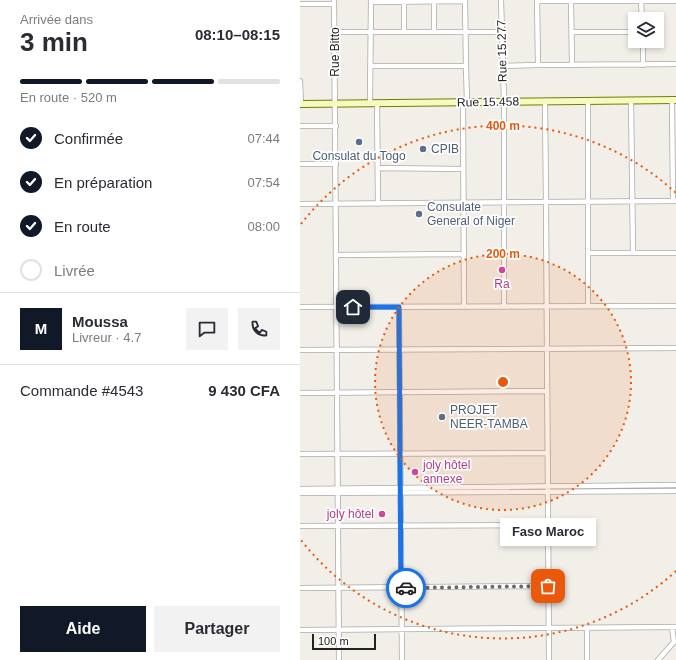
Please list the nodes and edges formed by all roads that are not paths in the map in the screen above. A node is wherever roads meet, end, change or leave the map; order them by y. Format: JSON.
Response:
{"nodes":[{"id":1,"x":501,"y":0,"type":"edge"},
{"id":2,"x":371,"y":1,"type":"edge"},
{"id":3,"x":434,"y":1,"type":"junction"},
{"id":4,"x":466,"y":1,"type":"edge"},
{"id":5,"x":537,"y":1,"type":"edge"},
{"id":6,"x":571,"y":1,"type":"junction"},
{"id":7,"x":641,"y":1,"type":"junction"},
{"id":8,"x":676,"y":1,"type":"edge"},
{"id":9,"x":334,"y":2,"type":"edge"},
{"id":10,"x":404,"y":2,"type":"junction"},
{"id":11,"x":300,"y":4,"type":"edge"},
{"id":12,"x":642,"y":12,"type":"edge"},
{"id":13,"x":404,"y":31,"type":"junction"},
{"id":14,"x":434,"y":31,"type":"junction"},
{"id":15,"x":466,"y":31,"type":"junction"},
{"id":16,"x":335,"y":32,"type":"junction"},
{"id":17,"x":371,"y":32,"type":"junction"},
{"id":18,"x":502,"y":32,"type":"junction"},
{"id":19,"x":572,"y":32,"type":"junction"},
{"id":20,"x":628,"y":32,"type":"edge"},
{"id":21,"x":643,"y":48,"type":"edge"},
{"id":22,"x":676,"y":64,"type":"edge"},
{"id":23,"x":538,"y":65,"type":"junction"},
{"id":24,"x":572,"y":65,"type":"junction"},
{"id":25,"x":643,"y":65,"type":"junction"},
{"id":26,"x":370,"y":66,"type":"junction"},
{"id":27,"x":466,"y":66,"type":"junction"},
{"id":28,"x":502,"y":66,"type":"junction"},
{"id":29,"x":300,"y":81,"type":"edge"},
{"id":30,"x":588,"y":100,"type":"junction"},
{"id":31,"x":631,"y":100,"type":"junction"},
{"id":32,"x":674,"y":100,"type":"edge"},
{"id":33,"x":504,"y":101,"type":"junction"},
{"id":34,"x":544,"y":101,"type":"junction"},
{"id":35,"x":465,"y":102,"type":"junction"},
{"id":36,"x":335,"y":103,"type":"junction"},
{"id":37,"x":373,"y":103,"type":"junction"},
{"id":38,"x":301,"y":104,"type":"edge"},
{"id":39,"x":300,"y":126,"type":"edge"},
{"id":40,"x":336,"y":126,"type":"junction"},
{"id":41,"x":300,"y":164,"type":"edge"},
{"id":42,"x":336,"y":164,"type":"junction"},
{"id":43,"x":674,"y":166,"type":"edge"},
{"id":44,"x":378,"y":168,"type":"junction"},
{"id":45,"x":463,"y":169,"type":"junction"},
{"id":46,"x":674,"y":201,"type":"edge"},
{"id":47,"x":546,"y":202,"type":"junction"},
{"id":48,"x":588,"y":202,"type":"junction"},
{"id":49,"x":632,"y":202,"type":"junction"},
{"id":50,"x":464,"y":203,"type":"junction"},
{"id":51,"x":504,"y":203,"type":"junction"},
{"id":52,"x":300,"y":204,"type":"edge"},
{"id":53,"x":336,"y":204,"type":"junction"},
{"id":54,"x":378,"y":204,"type":"junction"},
{"id":55,"x":589,"y":253,"type":"junction"},
{"id":56,"x":633,"y":253,"type":"junction"},
{"id":57,"x":676,"y":253,"type":"edge"},
{"id":58,"x":464,"y":254,"type":"junction"},
{"id":59,"x":336,"y":255,"type":"junction"},
{"id":60,"x":464,"y":306,"type":"junction"},
{"id":61,"x":504,"y":306,"type":"junction"},
{"id":62,"x":547,"y":306,"type":"junction"},
{"id":63,"x":588,"y":306,"type":"junction"},
{"id":64,"x":676,"y":306,"type":"edge"},
{"id":65,"x":300,"y":307,"type":"edge"},
{"id":66,"x":337,"y":307,"type":"junction"},
{"id":67,"x":399,"y":307,"type":"junction"},
{"id":68,"x":676,"y":348,"type":"edge"},
{"id":69,"x":338,"y":349,"type":"junction"},
{"id":70,"x":399,"y":349,"type":"junction"},
{"id":71,"x":547,"y":349,"type":"junction"},
{"id":72,"x":300,"y":350,"type":"edge"},
{"id":73,"x":548,"y":391,"type":"junction"},
{"id":74,"x":399,"y":392,"type":"junction"},
{"id":75,"x":300,"y":393,"type":"edge"},
{"id":76,"x":337,"y":393,"type":"junction"},
{"id":77,"x":548,"y":453,"type":"junction"},
{"id":78,"x":300,"y":454,"type":"edge"},
{"id":79,"x":338,"y":454,"type":"junction"},
{"id":80,"x":400,"y":454,"type":"junction"},
{"id":81,"x":676,"y":485,"type":"edge"},
{"id":82,"x":400,"y":487,"type":"junction"},
{"id":83,"x":300,"y":488,"type":"edge"},
{"id":84,"x":634,"y":488,"type":"junction"},
{"id":85,"x":548,"y":489,"type":"junction"},
{"id":86,"x":338,"y":491,"type":"junction"},
{"id":87,"x":676,"y":491,"type":"edge"},
{"id":88,"x":300,"y":493,"type":"edge"},
{"id":89,"x":400,"y":493,"type":"junction"},
{"id":90,"x":549,"y":525,"type":"junction"},
{"id":91,"x":300,"y":526,"type":"edge"},
{"id":92,"x":338,"y":526,"type":"junction"},
{"id":93,"x":400,"y":526,"type":"junction"},
{"id":94,"x":548,"y":586,"type":"junction"},
{"id":95,"x":338,"y":587,"type":"junction"},
{"id":96,"x":300,"y":588,"type":"edge"},
{"id":97,"x":401,"y":588,"type":"junction"},
{"id":98,"x":674,"y":627,"type":"edge"},
{"id":99,"x":549,"y":628,"type":"junction"},
{"id":100,"x":587,"y":628,"type":"junction"},
{"id":101,"x":300,"y":630,"type":"edge"},
{"id":102,"x":339,"y":630,"type":"junction"},
{"id":103,"x":402,"y":630,"type":"junction"},
{"id":104,"x":339,"y":660,"type":"edge"},
{"id":105,"x":402,"y":660,"type":"edge"},
{"id":106,"x":549,"y":660,"type":"edge"},
{"id":107,"x":588,"y":660,"type":"edge"},
{"id":108,"x":658,"y":660,"type":"edge"}],
"edges":[{"from":1,"to":18,"type":"street","name":"Rue 15.277"},
{"from":2,"to":10,"type":"street"},
{"from":2,"to":17,"type":"street"},
{"from":3,"to":4,"type":"street"},
{"from":3,"to":10,"type":"street"},
{"from":3,"to":14,"type":"street"},
{"from":4,"to":15,"type":"street"},
{"from":5,"to":6,"type":"street"},
{"from":5,"to":23,"type":"street"},
{"from":6,"to":7,"type":"street"},
{"from":6,"to":19,"type":"street"},
{"from":7,"to":8,"type":"street"},
{"from":7,"to":12,"type":"street"},
{"from":9,"to":11,"type":"street"},
{"from":9,"to":16,"type":"street","name":"Rue Bitto"},
{"from":10,"to":13,"type":"street"},
{"from":13,"to":14,"type":"street"},
{"from":13,"to":17,"type":"street"},
{"from":14,"to":15,"type":"street"},
{"from":15,"to":18,"type":"street"},
{"from":15,"to":27,"type":"street"},
{"from":16,"to":17,"type":"street"},
{"from":16,"to":36,"type":"street","name":"Rue Bitto"},
{"from":17,"to":26,"type":"street"},
{"from":18,"to":28,"type":"street","name":"Rue 15.277"},
{"from":19,"to":20,"type":"street"},
{"from":19,"to":24,"type":"street"},
{"from":21,"to":25,"type":"street"},
{"from":22,"to":25,"type":"street"},
{"from":23,"to":24,"type":"street"},
{"from":23,"to":28,"type":"street"},
{"from":24,"to":25,"type":"street"},
{"from":26,"to":27,"type":"street"},
{"from":26,"to":37,"type":"street"},
{"from":27,"to":35,"type":"street"},
{"from":28,"to":33,"type":"street","name":"Rue 15.277"},
{"from":29,"to":38,"type":"street"},
{"from":30,"to":31,"type":"main road","name":"Rue 15.458"},
{"from":30,"to":34,"type":"main road","name":"Rue 15.458"},
{"from":30,"to":48,"type":"street"},
{"from":31,"to":32,"type":"main road","name":"Rue 15.458"},
{"from":31,"to":49,"type":"street"},
{"from":32,"to":43,"type":"street"},
{"from":33,"to":34,"type":"main road","name":"Rue 15.458"},
{"from":33,"to":35,"type":"main road","name":"Rue 15.458"},
{"from":33,"to":51,"type":"street","name":"Rue 15.277"},
{"from":34,"to":47,"type":"street"},
{"from":35,"to":37,"type":"main road","name":"Rue 15.458"},
{"from":35,"to":45,"type":"street"},
{"from":36,"to":37,"type":"main road","name":"Rue 15.458"},
{"from":36,"to":38,"type":"main road","name":"Rue 15.458"},
{"from":36,"to":40,"type":"street","name":"Rue Bitto"},
{"from":37,"to":44,"type":"street"},
{"from":39,"to":40,"type":"street"},
{"from":40,"to":42,"type":"street","name":"Rue Bitto"},
{"from":41,"to":42,"type":"street"},
{"from":42,"to":53,"type":"street","name":"Rue Bitto"},
{"from":43,"to":46,"type":"street"},
{"from":44,"to":45,"type":"street"},
{"from":44,"to":54,"type":"street"},
{"from":45,"to":50,"type":"street"},
{"from":46,"to":49,"type":"street"},
{"from":47,"to":48,"type":"street"},
{"from":47,"to":51,"type":"street"},
{"from":47,"to":62,"type":"street"},
{"from":48,"to":49,"type":"street"},
{"from":48,"to":55,"type":"street"},
{"from":49,"to":56,"type":"street"},
{"from":50,"to":51,"type":"street"},
{"from":50,"to":54,"type":"street"},
{"from":50,"to":58,"type":"street"},
{"from":51,"to":61,"type":"street","name":"Rue 15.277"},
{"from":52,"to":53,"type":"street"},
{"from":53,"to":54,"type":"street"},
{"from":53,"to":59,"type":"street","name":"Rue Bitto"},
{"from":55,"to":56,"type":"street"},
{"from":55,"to":63,"type":"street"},
{"from":56,"to":57,"type":"street"},
{"from":58,"to":59,"type":"street"},
{"from":58,"to":60,"type":"street"},
{"from":59,"to":66,"type":"street","name":"Rue Bitto"},
{"from":60,"to":61,"type":"street"},
{"from":60,"to":67,"type":"street"},
{"from":61,"to":62,"type":"street"},
{"from":62,"to":63,"type":"street"},
{"from":62,"to":71,"type":"street"},
{"from":63,"to":64,"type":"street"},
{"from":65,"to":66,"type":"street"},
{"from":66,"to":67,"type":"street"},
{"from":66,"to":69,"type":"street","name":"Rue Bitto"},
{"from":67,"to":70,"type":"street"},
{"from":68,"to":71,"type":"street"},
{"from":69,"to":70,"type":"street"},
{"from":69,"to":72,"type":"street"},
{"from":69,"to":76,"type":"street","name":"Rue Bitto"},
{"from":70,"to":71,"type":"street"},
{"from":70,"to":74,"type":"street"},
{"from":71,"to":73,"type":"street"},
{"from":73,"to":74,"type":"street"},
{"from":73,"to":77,"type":"street"},
{"from":74,"to":76,"type":"street"},
{"from":74,"to":80,"type":"street"},
{"from":75,"to":76,"type":"street"},
{"from":76,"to":79,"type":"street","name":"Rue Bitto"},
{"from":77,"to":80,"type":"street"},
{"from":77,"to":85,"type":"street"},
{"from":78,"to":79,"type":"street"},
{"from":79,"to":80,"type":"street"},
{"from":79,"to":86,"type":"street","name":"Rue Bitto"},
{"from":80,"to":82,"type":"street"},
{"from":81,"to":84,"type":"street"},
{"from":82,"to":85,"type":"street"},
{"from":82,"to":86,"type":"street"},
{"from":82,"to":89,"type":"street"},
{"from":83,"to":86,"type":"street"},
{"from":84,"to":85,"type":"street"},
{"from":84,"to":87,"type":"street"},
{"from":85,"to":89,"type":"street"},
{"from":85,"to":90,"type":"street"},
{"from":86,"to":88,"type":"street"},
{"from":86,"to":89,"type":"street"},
{"from":86,"to":92,"type":"street","name":"Rue Bitto"},
{"from":89,"to":93,"type":"street"},
{"from":90,"to":93,"type":"street"},
{"from":90,"to":94,"type":"street"},
{"from":91,"to":92,"type":"street"},
{"from":92,"to":93,"type":"street"},
{"from":92,"to":95,"type":"street","name":"Rue Bitto"},
{"from":93,"to":97,"type":"street"},
{"from":94,"to":97,"type":"street"},
{"from":94,"to":99,"type":"street"},
{"from":95,"to":96,"type":"street"},
{"from":95,"to":97,"type":"street"},
{"from":95,"to":102,"type":"street","name":"Rue Bitto"},
{"from":97,"to":103,"type":"street"},
{"from":98,"to":100,"type":"street"},
{"from":98,"to":108,"type":"street"},
{"from":99,"to":100,"type":"street"},
{"from":99,"to":103,"type":"street"},
{"from":99,"to":106,"type":"street"},
{"from":100,"to":107,"type":"street"},
{"from":101,"to":102,"type":"street"},
{"from":102,"to":103,"type":"street"},
{"from":102,"to":104,"type":"street","name":"Rue Bitto"},
{"from":103,"to":105,"type":"street"}]}
